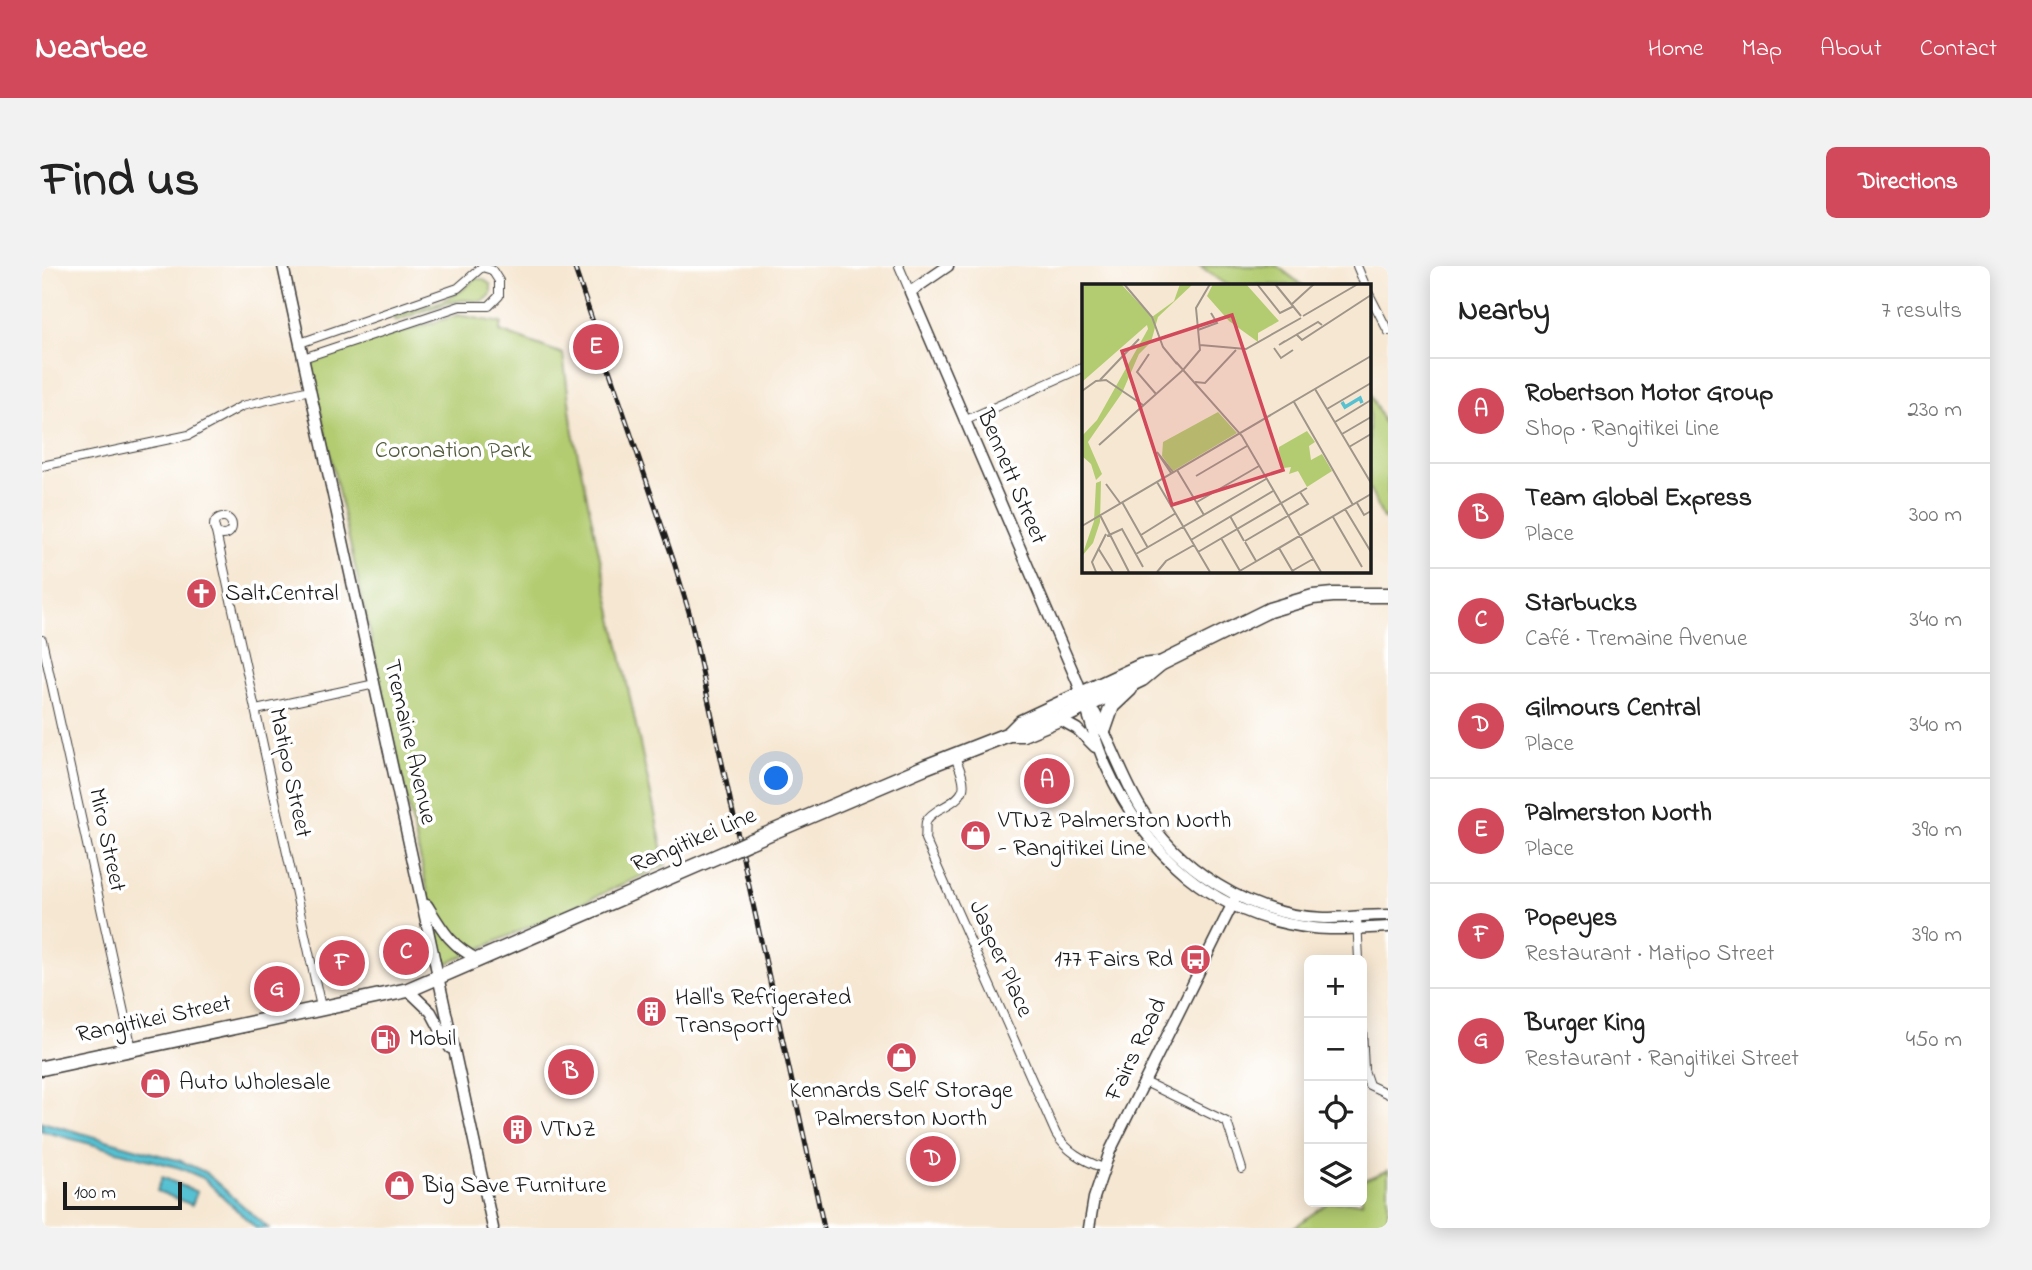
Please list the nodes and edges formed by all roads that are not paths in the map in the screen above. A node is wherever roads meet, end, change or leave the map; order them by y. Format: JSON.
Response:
{"nodes":[{"id":1,"x":283,"y":266,"type":"edge"},
{"id":2,"x":899,"y":266,"type":"edge"},
{"id":3,"x":948,"y":266,"type":"edge"},
{"id":4,"x":1357,"y":266,"type":"edge"},
{"id":5,"x":1365,"y":284,"type":"edge"},
{"id":6,"x":910,"y":292,"type":"junction"},
{"id":7,"x":1370,"y":296,"type":"edge"},
{"id":8,"x":1388,"y":331,"type":"edge"},
{"id":9,"x":300,"y":343,"type":"junction"},
{"id":10,"x":303,"y":358,"type":"junction"},
{"id":11,"x":1082,"y":367,"type":"edge"},
{"id":12,"x":310,"y":390,"type":"junction"},
{"id":13,"x":964,"y":421,"type":"junction"},
{"id":14,"x":42,"y":466,"type":"edge"},
{"id":15,"x":215,"y":528,"type":"junction"},
{"id":16,"x":222,"y":535,"type":"junction"},
{"id":17,"x":217,"y":547,"type":"junction"},
{"id":18,"x":1388,"y":595,"type":"edge"},
{"id":19,"x":42,"y":640,"type":"edge"},
{"id":20,"x":1160,"y":664,"type":"junction"},
{"id":21,"x":1142,"y":679,"type":"junction"},
{"id":22,"x":375,"y":684,"type":"junction"},
{"id":23,"x":1084,"y":699,"type":"junction"},
{"id":24,"x":256,"y":710,"type":"junction"},
{"id":25,"x":1059,"y":719,"type":"junction"},
{"id":26,"x":1104,"y":729,"type":"junction"},
{"id":27,"x":1009,"y":734,"type":"junction"},
{"id":28,"x":955,"y":757,"type":"junction"},
{"id":29,"x":1105,"y":765,"type":"junction"},
{"id":30,"x":1131,"y":789,"type":"junction"},
{"id":31,"x":1119,"y":794,"type":"junction"},
{"id":32,"x":422,"y":897,"type":"junction"},
{"id":33,"x":1235,"y":900,"type":"junction"},
{"id":34,"x":1388,"y":915,"type":"edge"},
{"id":35,"x":1357,"y":923,"type":"junction"},
{"id":36,"x":1388,"y":927,"type":"edge"},
{"id":37,"x":1359,"y":955,"type":"edge"},
{"id":38,"x":479,"y":960,"type":"junction"},
{"id":39,"x":438,"y":978,"type":"junction"},
{"id":40,"x":408,"y":990,"type":"junction"},
{"id":41,"x":321,"y":1007,"type":"junction"},
{"id":42,"x":132,"y":1048,"type":"junction"},
{"id":43,"x":456,"y":1060,"type":"junction"},
{"id":44,"x":42,"y":1068,"type":"edge"},
{"id":45,"x":1367,"y":1078,"type":"edge"},
{"id":46,"x":1145,"y":1082,"type":"junction"},
{"id":47,"x":1388,"y":1094,"type":"edge"},
{"id":48,"x":1103,"y":1168,"type":"junction"},
{"id":49,"x":1242,"y":1169,"type":"dead end"},
{"id":50,"x":493,"y":1228,"type":"edge"},
{"id":51,"x":1089,"y":1228,"type":"edge"}],
"edges":[{"from":1,"to":9,"type":"main road","name":"Tremaine Avenue"},
{"from":2,"to":6,"type":"street","name":"Bennett Street"},
{"from":3,"to":6,"type":"main road"},
{"from":4,"to":5,"type":"street"},
{"from":6,"to":13,"type":"main road","name":"Bennett Street"},
{"from":7,"to":8,"type":"street"},
{"from":9,"to":10,"type":"main road","name":"Tremaine Avenue"},
{"from":9,"to":10,"type":"street"},
{"from":10,"to":12,"type":"main road","name":"Tremaine Avenue"},
{"from":11,"to":13,"type":"street"},
{"from":12,"to":14,"type":"street"},
{"from":12,"to":22,"type":"main road","name":"Tremaine Avenue"},
{"from":13,"to":23,"type":"main road","name":"Bennett Street"},
{"from":15,"to":16,"type":"street"},
{"from":15,"to":16,"type":"street"},
{"from":15,"to":17,"type":"street","name":"Matipo Street"},
{"from":16,"to":17,"type":"street"},
{"from":17,"to":24,"type":"street","name":"Matipo Street"},
{"from":18,"to":20,"type":"highway","name":"Rangitikei Line"},
{"from":19,"to":42,"type":"street","name":"Miro Street"},
{"from":20,"to":21,"type":"highway","name":"Rangitikei Line"},
{"from":20,"to":23,"type":"highway","name":"Rangitikei Line"},
{"from":21,"to":23,"type":"highway","name":"Rangitikei Line"},
{"from":21,"to":26,"type":"highway"},
{"from":22,"to":24,"type":"street"},
{"from":22,"to":32,"type":"main road","name":"Tremaine Avenue"},
{"from":23,"to":25,"type":"highway","name":"Rangitikei Line"},
{"from":23,"to":26,"type":"main road"},
{"from":23,"to":27,"type":"highway","name":"Rangitikei Line"},
{"from":23,"to":29,"type":"main road"},
{"from":24,"to":41,"type":"street","name":"Matipo Street"},
{"from":25,"to":27,"type":"highway","name":"Rangitikei Line"},
{"from":25,"to":29,"type":"main road"},
{"from":26,"to":30,"type":"main road"},
{"from":27,"to":28,"type":"highway","name":"Rangitikei Line"},
{"from":28,"to":38,"type":"highway","name":"Rangitikei Line","bridge":true},
{"from":28,"to":48,"type":"street","name":"Jasper Place"},
{"from":29,"to":31,"type":"main road"},
{"from":30,"to":31,"type":"main road"},
{"from":30,"to":33,"type":"main road"},
{"from":31,"to":33,"type":"main road"},
{"from":32,"to":38,"type":"main road"},
{"from":32,"to":39,"type":"main road","name":"Tremaine Avenue"},
{"from":33,"to":35,"type":"main road"},
{"from":33,"to":46,"type":"main road","name":"Fairs Road"},
{"from":34,"to":35,"type":"main road"},
{"from":35,"to":36,"type":"main road"},
{"from":35,"to":37,"type":"street"},
{"from":38,"to":39,"type":"highway","name":"Rangitikei Line"},
{"from":39,"to":40,"type":"highway","name":"Rangitikei Street"},
{"from":39,"to":43,"type":"main road","name":"Tremaine Avenue"},
{"from":40,"to":41,"type":"highway","name":"Rangitikei Street"},
{"from":40,"to":43,"type":"main road"},
{"from":41,"to":42,"type":"highway","name":"Rangitikei Street"},
{"from":42,"to":44,"type":"highway","name":"Rangitikei Street"},
{"from":43,"to":50,"type":"main road","name":"Tremaine Avenue"},
{"from":45,"to":47,"type":"street"},
{"from":46,"to":48,"type":"main road","name":"Fairs Road"},
{"from":46,"to":49,"type":"street"},
{"from":48,"to":51,"type":"main road","name":"Fairs Road"}]}
